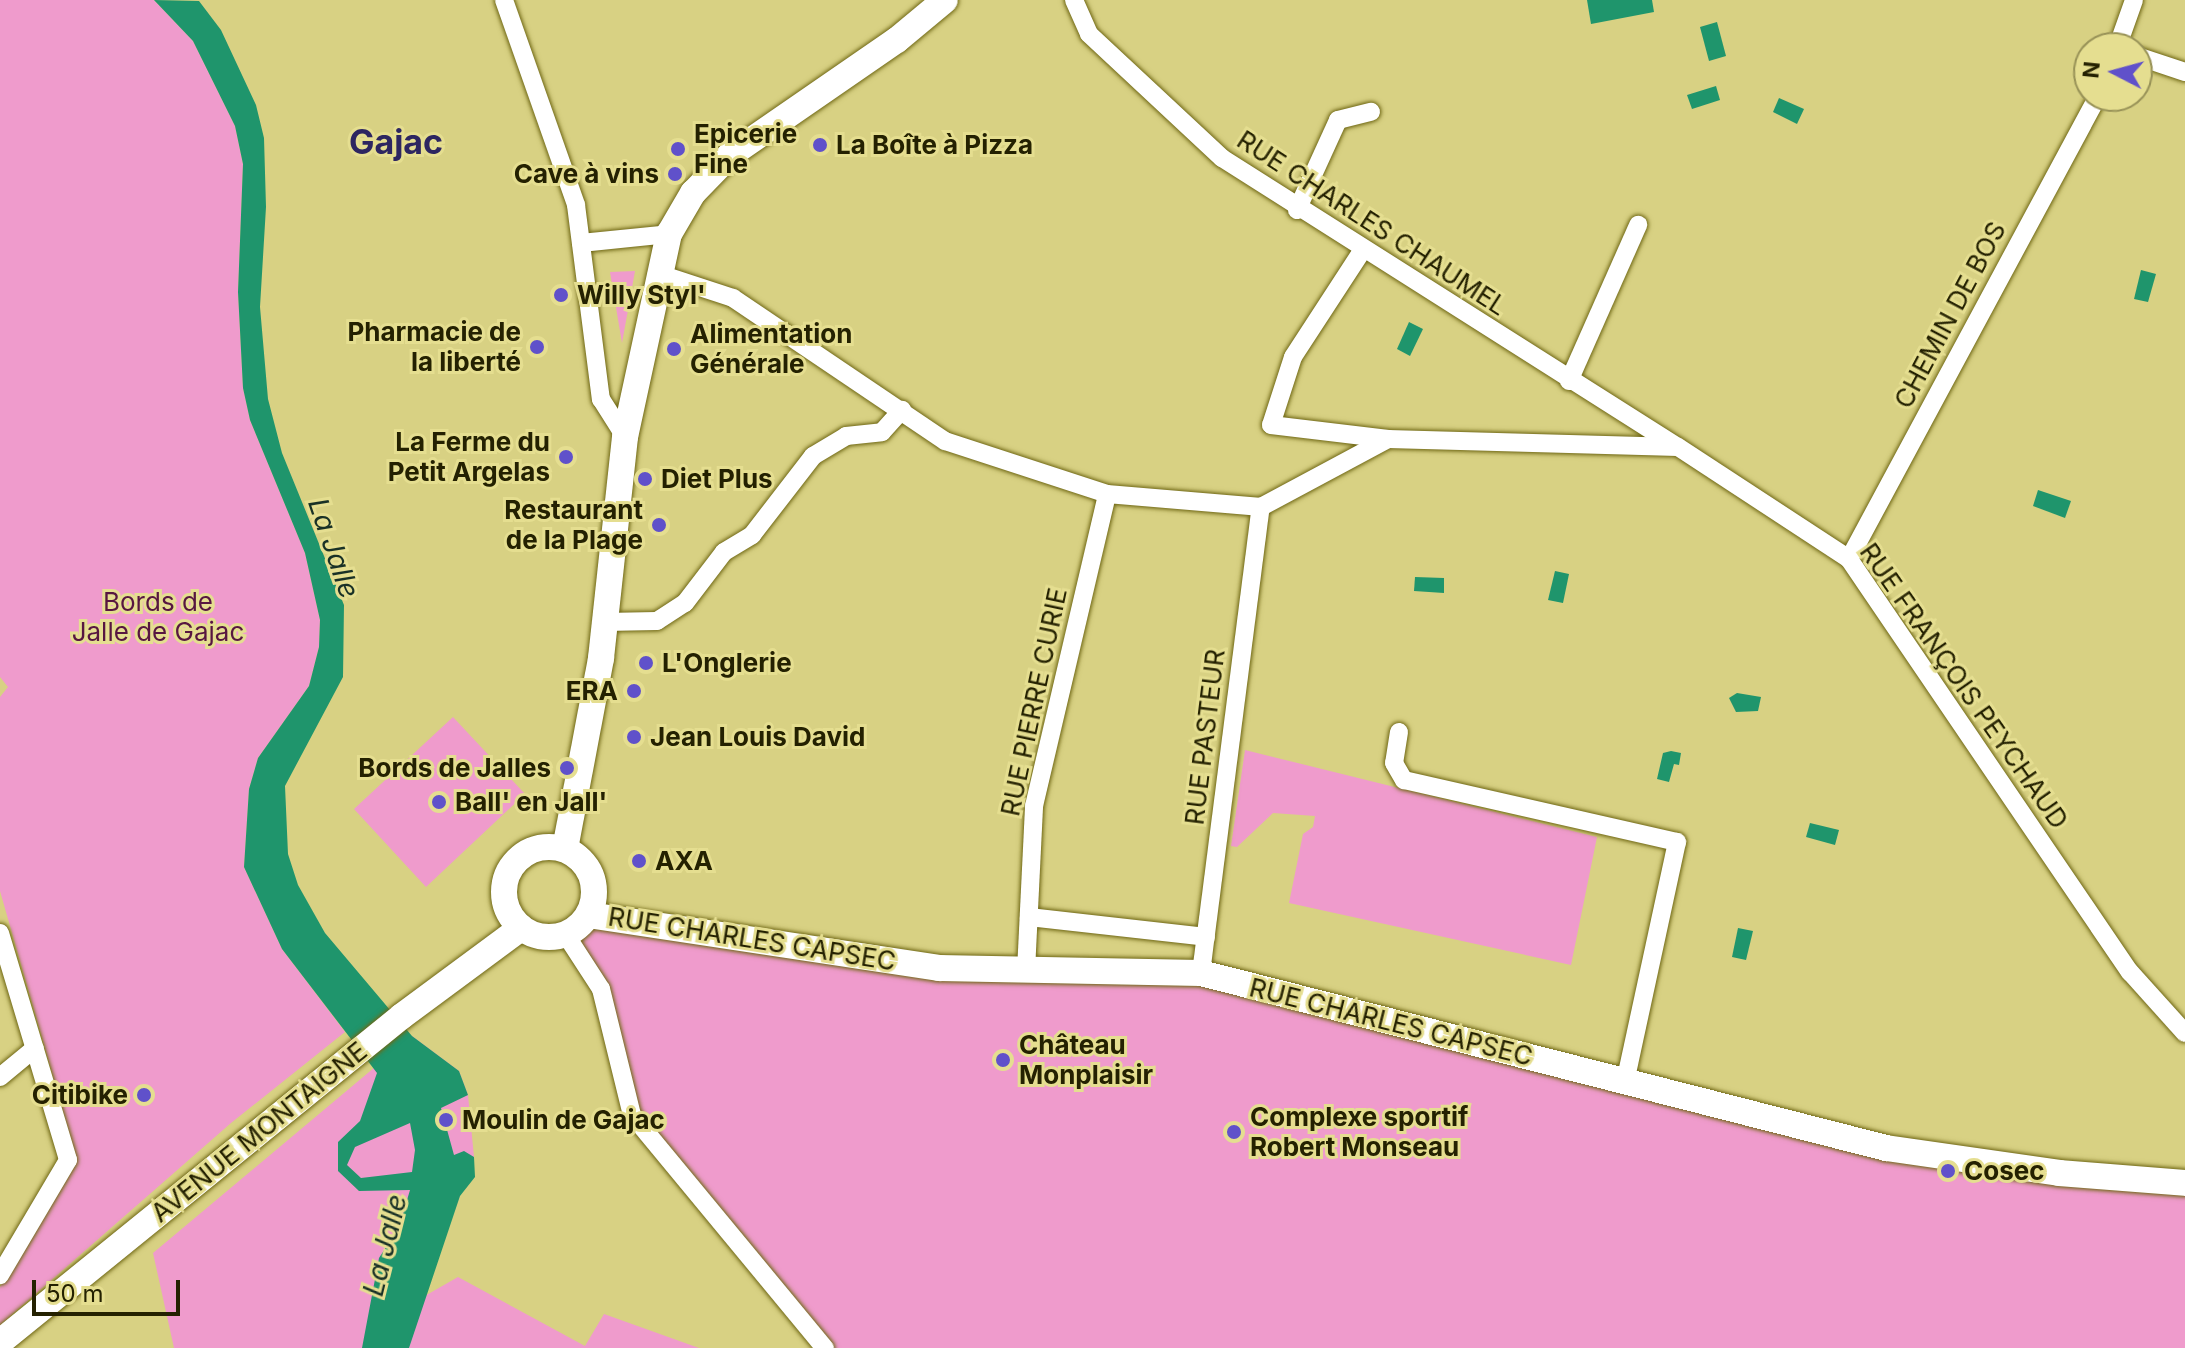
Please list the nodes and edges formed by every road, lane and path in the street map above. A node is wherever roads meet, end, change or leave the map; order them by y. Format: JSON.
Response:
{"nodes":[{"id":1,"x":504,"y":0,"type":"edge"},
{"id":2,"x":945,"y":0,"type":"edge"},
{"id":3,"x":1074,"y":0,"type":"edge"},
{"id":4,"x":2134,"y":0,"type":"edge"},
{"id":5,"x":2123,"y":32,"type":"edge"},
{"id":6,"x":2153,"y":61,"type":"edge"},
{"id":7,"x":2185,"y":72,"type":"edge"},
{"id":8,"x":1371,"y":112,"type":"dead end"},
{"id":9,"x":2089,"y":112,"type":"edge"},
{"id":10,"x":1297,"y":210,"type":"junction"},
{"id":11,"x":1638,"y":225,"type":"dead end"},
{"id":12,"x":669,"y":234,"type":"junction"},
{"id":13,"x":581,"y":243,"type":"junction"},
{"id":14,"x":1362,"y":251,"type":"junction"},
{"id":15,"x":657,"y":273,"type":"junction"},
{"id":16,"x":1569,"y":381,"type":"junction"},
{"id":17,"x":902,"y":410,"type":"junction"},
{"id":18,"x":625,"y":437,"type":"junction"},
{"id":19,"x":1388,"y":439,"type":"junction"},
{"id":20,"x":1678,"y":447,"type":"junction"},
{"id":21,"x":1107,"y":494,"type":"junction"},
{"id":22,"x":1261,"y":507,"type":"junction"},
{"id":23,"x":1849,"y":559,"type":"junction"},
{"id":24,"x":604,"y":622,"type":"junction"},
{"id":25,"x":1399,"y":732,"type":"dead end"},
{"id":26,"x":565,"y":849,"type":"junction"},
{"id":27,"x":589,"y":915,"type":"junction"},
{"id":28,"x":1029,"y":917,"type":"junction"},
{"id":29,"x":521,"y":928,"type":"junction"},
{"id":30,"x":566,"y":935,"type":"junction"},
{"id":31,"x":1206,"y":937,"type":"junction"},
{"id":32,"x":2,"y":944,"type":"edge"},
{"id":33,"x":1026,"y":971,"type":"junction"},
{"id":34,"x":1201,"y":973,"type":"junction"},
{"id":35,"x":2185,"y":1033,"type":"edge"},
{"id":36,"x":35,"y":1048,"type":"junction"},
{"id":37,"x":0,"y":1077,"type":"edge"},
{"id":38,"x":1625,"y":1082,"type":"junction"},
{"id":39,"x":2185,"y":1183,"type":"edge"},
{"id":40,"x":0,"y":1275,"type":"edge"},
{"id":41,"x":0,"y":1342,"type":"edge"},
{"id":42,"x":825,"y":1348,"type":"edge"}],
"edges":[{"from":1,"to":13,"type":"street"},
{"from":2,"to":12,"type":"main road"},
{"from":3,"to":10,"type":"street","name":"RUE CHARLES CHAUMEL"},
{"from":4,"to":5,"type":"street"},
{"from":6,"to":7,"type":"street"},
{"from":8,"to":10,"type":"street"},
{"from":9,"to":23,"type":"street","name":"CHEMIN DE BOS"},
{"from":10,"to":14,"type":"street","name":"RUE CHARLES CHAUMEL"},
{"from":11,"to":16,"type":"street"},
{"from":12,"to":13,"type":"street"},
{"from":12,"to":15,"type":"main road"},
{"from":13,"to":18,"type":"street"},
{"from":14,"to":16,"type":"street","name":"RUE CHARLES CHAUMEL"},
{"from":14,"to":19,"type":"street"},
{"from":15,"to":17,"type":"street"},
{"from":15,"to":18,"type":"main road"},
{"from":16,"to":20,"type":"street","name":"RUE CHARLES CHAUMEL"},
{"from":17,"to":21,"type":"street"},
{"from":17,"to":24,"type":"street"},
{"from":18,"to":24,"type":"main road"},
{"from":19,"to":20,"type":"street"},
{"from":19,"to":22,"type":"street"},
{"from":20,"to":23,"type":"street","name":"RUE FRANÇOIS PEYCHAUD"},
{"from":21,"to":22,"type":"street"},
{"from":21,"to":28,"type":"street","name":"RUE PIERRE CURIE"},
{"from":22,"to":31,"type":"street","name":"RUE PASTEUR"},
{"from":23,"to":35,"type":"street","name":"RUE FRANÇOIS PEYCHAUD"},
{"from":24,"to":26,"type":"main road"},
{"from":25,"to":38,"type":"street"},
{"from":26,"to":27,"type":"main road"},
{"from":26,"to":29,"type":"main road"},
{"from":27,"to":30,"type":"main road"},
{"from":27,"to":33,"type":"main road","name":"RUE CHARLES CAPSEC"},
{"from":28,"to":31,"type":"street"},
{"from":28,"to":33,"type":"street","name":"RUE PIERRE CURIE"},
{"from":29,"to":30,"type":"main road"},
{"from":29,"to":41,"type":"main road","name":"AVENUE MONTAIGNE"},
{"from":30,"to":42,"type":"street"},
{"from":31,"to":34,"type":"street","name":"RUE PASTEUR"},
{"from":32,"to":36,"type":"street"},
{"from":33,"to":34,"type":"main road","name":"RUE CHARLES CAPSEC"},
{"from":34,"to":38,"type":"main road","name":"RUE CHARLES CAPSEC"},
{"from":36,"to":37,"type":"street"},
{"from":36,"to":40,"type":"street"},
{"from":38,"to":39,"type":"main road","name":"RUE CHARLES CAPSEC"}]}
